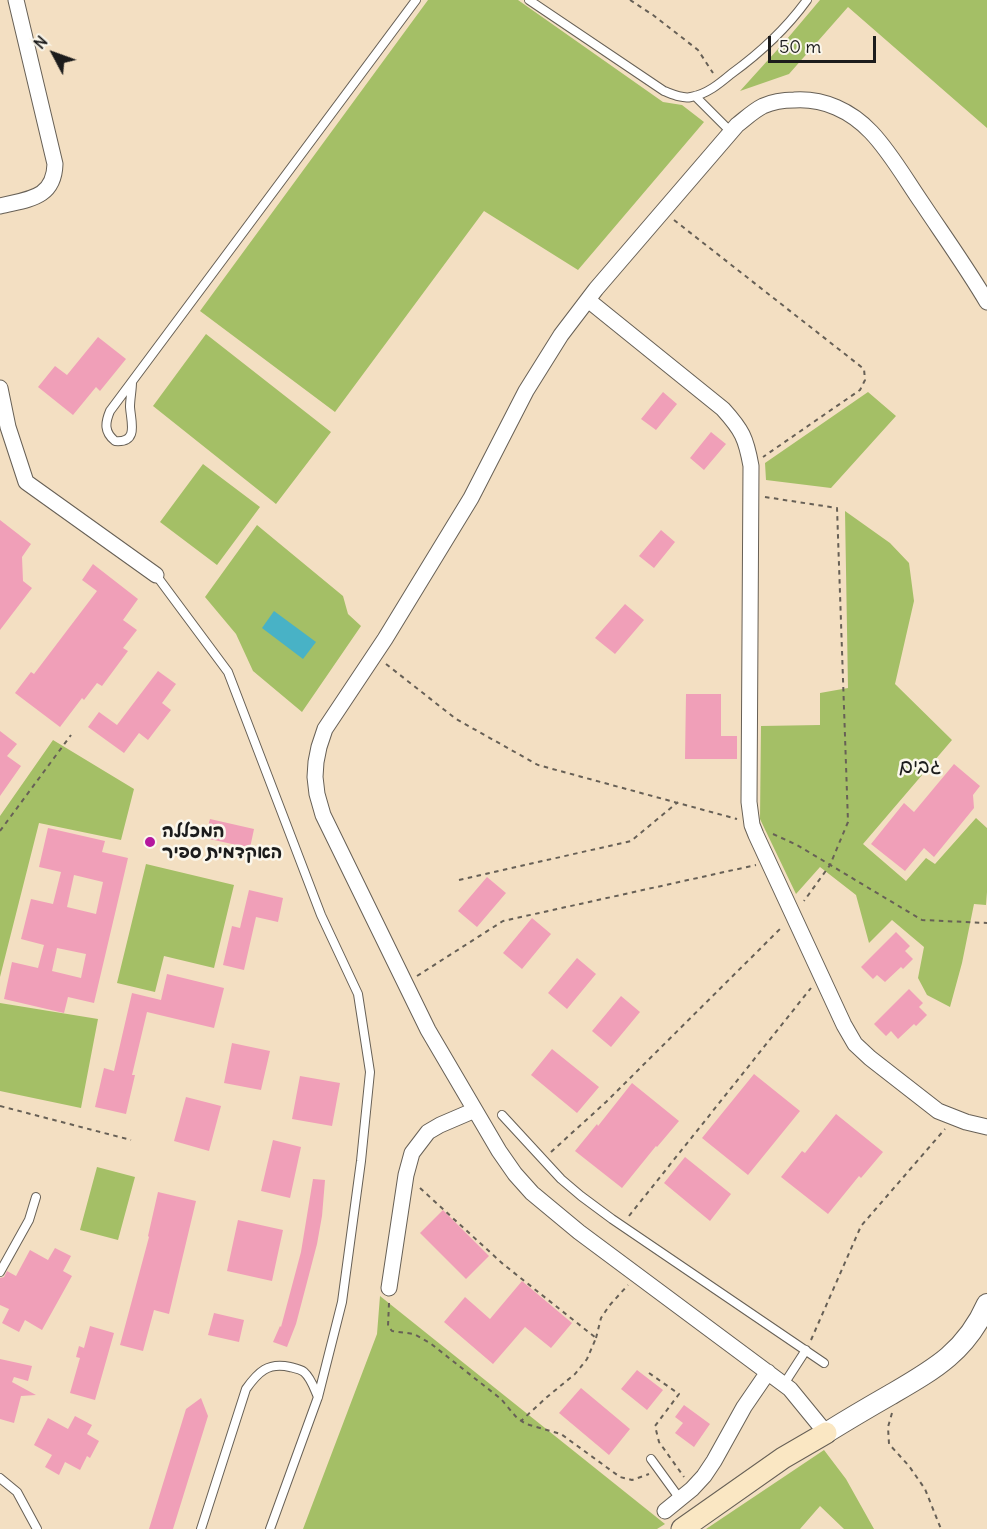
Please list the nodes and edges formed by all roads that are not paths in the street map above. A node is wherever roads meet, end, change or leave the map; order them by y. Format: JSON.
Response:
{"nodes":[{"id":1,"x":416,"y":0,"type":"edge"},
{"id":2,"x":530,"y":0,"type":"edge"},
{"id":3,"x":807,"y":0,"type":"edge"},
{"id":4,"x":17,"y":2,"type":"edge"},
{"id":5,"x":695,"y":96,"type":"junction"},
{"id":6,"x":731,"y":132,"type":"junction"},
{"id":7,"x":0,"y":206,"type":"edge"},
{"id":8,"x":588,"y":300,"type":"junction"},
{"id":9,"x":987,"y":302,"type":"edge"},
{"id":10,"x":132,"y":382,"type":"junction"},
{"id":11,"x":0,"y":388,"type":"edge"},
{"id":12,"x":156,"y":575,"type":"joint"},
{"id":13,"x":475,"y":1110,"type":"junction"},
{"id":14,"x":502,"y":1115,"type":"dead end"},
{"id":15,"x":987,"y":1127,"type":"edge"},
{"id":16,"x":36,"y":1197,"type":"dead end"},
{"id":17,"x":0,"y":1272,"type":"edge"},
{"id":18,"x":389,"y":1288,"type":"road end"},
{"id":19,"x":987,"y":1304,"type":"edge"},
{"id":20,"x":806,"y":1350,"type":"junction"},
{"id":21,"x":824,"y":1362,"type":"dead end"},
{"id":22,"x":768,"y":1372,"type":"junction"},
{"id":23,"x":784,"y":1384,"type":"junction"},
{"id":24,"x":318,"y":1397,"type":"junction"},
{"id":25,"x":826,"y":1432,"type":"junction"},
{"id":26,"x":651,"y":1459,"type":"dead end"},
{"id":27,"x":0,"y":1478,"type":"edge"},
{"id":28,"x":680,"y":1499,"type":"junction"},
{"id":29,"x":665,"y":1511,"type":"dead end"},
{"id":30,"x":37,"y":1529,"type":"edge"},
{"id":31,"x":201,"y":1529,"type":"edge"},
{"id":32,"x":270,"y":1529,"type":"edge"},
{"id":33,"x":682,"y":1529,"type":"edge"}],
"edges":[{"from":1,"to":10,"type":"lane"},
{"from":2,"to":5,"type":"lane"},
{"from":3,"to":5,"type":"lane"},
{"from":4,"to":7,"type":"street"},
{"from":5,"to":6,"type":"lane"},
{"from":6,"to":8,"type":"street"},
{"from":6,"to":9,"type":"street"},
{"from":8,"to":13,"type":"street"},
{"from":8,"to":15,"type":"street"},
{"from":10,"to":10,"type":"lane"},
{"from":11,"to":12,"type":"street"},
{"from":12,"to":24,"type":"lane"},
{"from":13,"to":18,"type":"street"},
{"from":13,"to":22,"type":"street"},
{"from":14,"to":20,"type":"lane"},
{"from":16,"to":17,"type":"lane"},
{"from":19,"to":25,"type":"street"},
{"from":20,"to":21,"type":"lane"},
{"from":20,"to":23,"type":"lane"},
{"from":22,"to":23,"type":"street"},
{"from":22,"to":28,"type":"street"},
{"from":23,"to":25,"type":"street"},
{"from":24,"to":31,"type":"lane"},
{"from":24,"to":32,"type":"lane"},
{"from":25,"to":33,"type":"main road"},
{"from":26,"to":28,"type":"lane"},
{"from":27,"to":30,"type":"lane"},
{"from":28,"to":29,"type":"street"}]}
